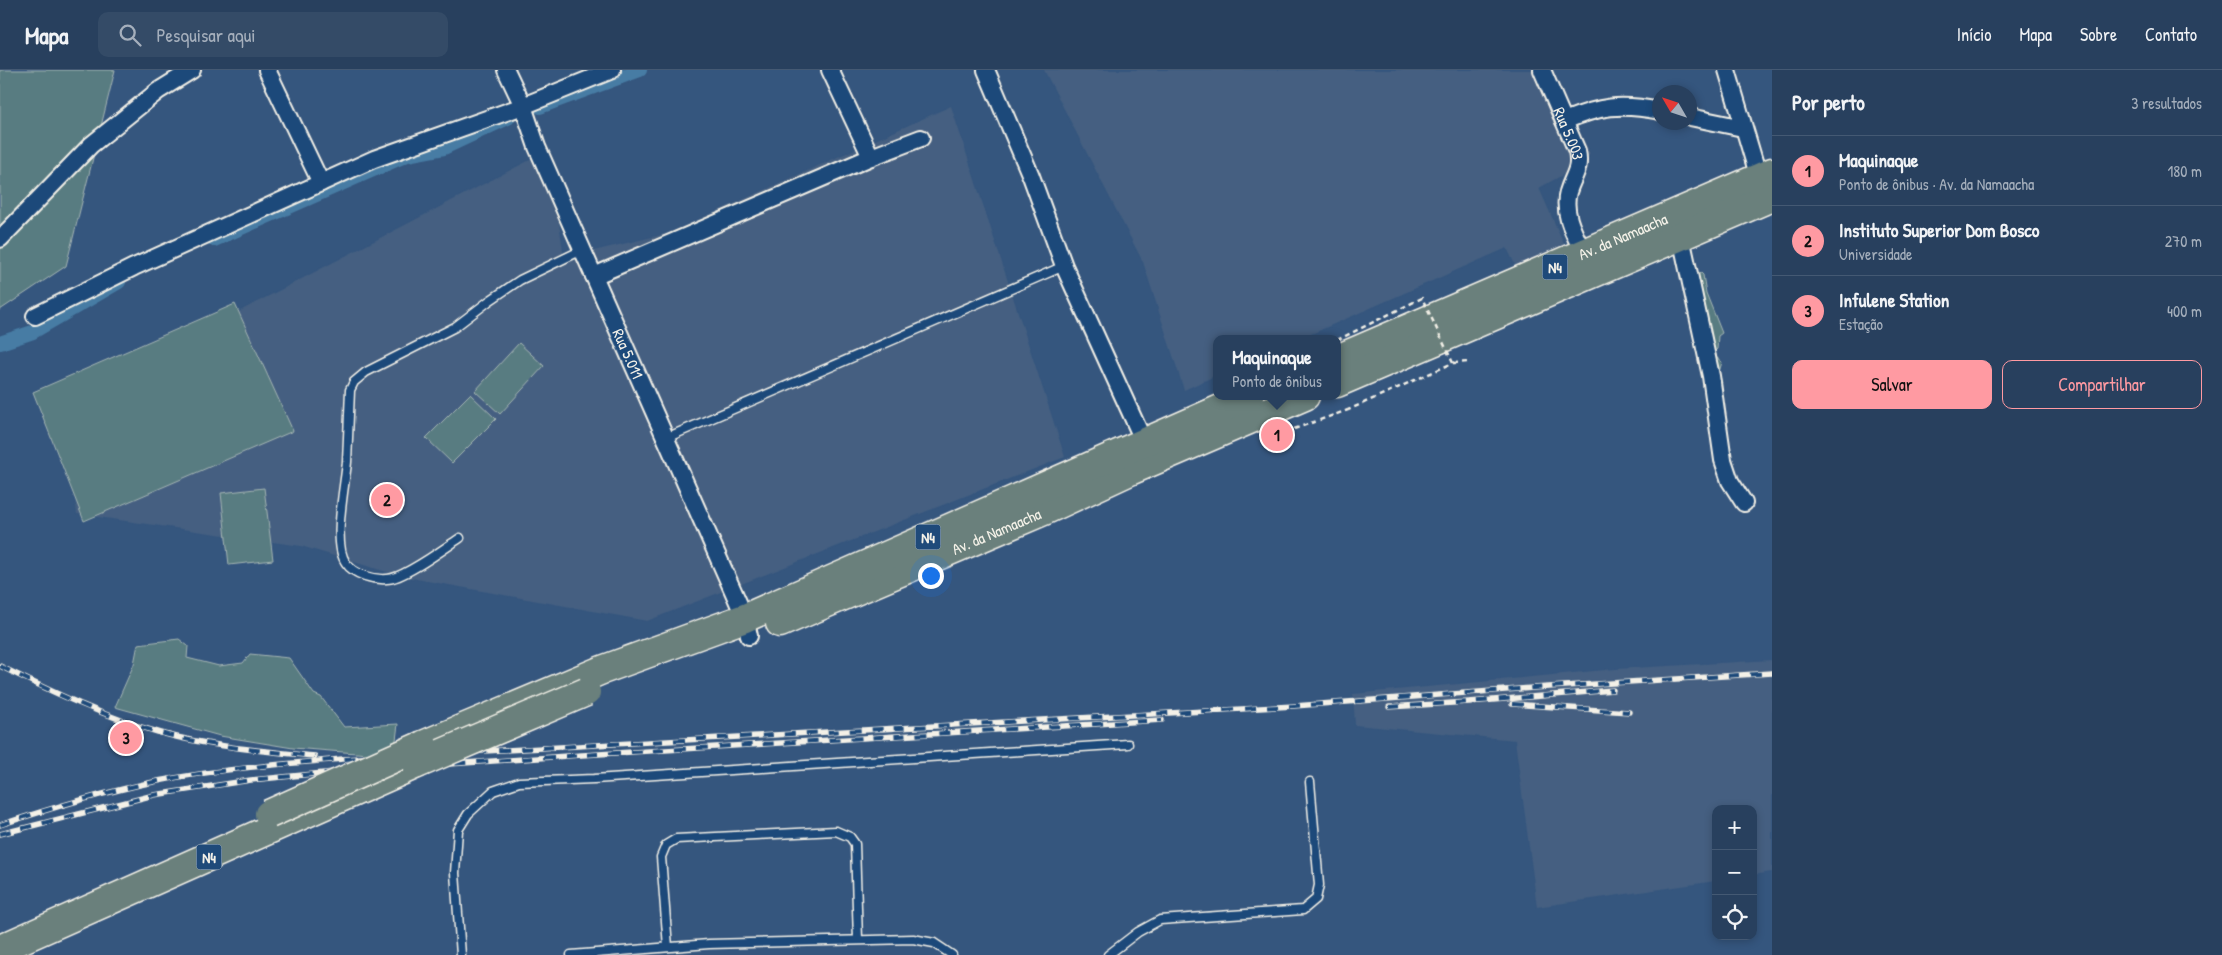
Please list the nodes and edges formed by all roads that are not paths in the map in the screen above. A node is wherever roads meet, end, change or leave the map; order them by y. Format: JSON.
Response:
{"nodes":[{"id":1,"x":192,"y":70,"type":"edge"},
{"id":2,"x":267,"y":70,"type":"edge"},
{"id":3,"x":506,"y":70,"type":"edge"},
{"id":4,"x":612,"y":70,"type":"edge"},
{"id":5,"x":830,"y":70,"type":"edge"},
{"id":6,"x":986,"y":70,"type":"edge"},
{"id":7,"x":1542,"y":70,"type":"edge"},
{"id":8,"x":1727,"y":70,"type":"edge"},
{"id":9,"x":523,"y":106,"type":"junction"},
{"id":10,"x":1652,"y":110,"type":"edge"},
{"id":11,"x":1697,"y":118,"type":"edge"},
{"id":12,"x":1564,"y":121,"type":"junction"},
{"id":13,"x":1744,"y":128,"type":"junction"},
{"id":14,"x":921,"y":138,"type":"dead end"},
{"id":15,"x":871,"y":157,"type":"junction"},
{"id":16,"x":320,"y":183,"type":"junction"},
{"id":17,"x":1768,"y":183,"type":"edge"},
{"id":18,"x":1680,"y":236,"type":"junction"},
{"id":19,"x":0,"y":239,"type":"edge"},
{"id":20,"x":582,"y":250,"type":"junction"},
{"id":21,"x":1584,"y":254,"type":"junction"},
{"id":22,"x":1064,"y":266,"type":"junction"},
{"id":23,"x":594,"y":276,"type":"junction"},
{"id":24,"x":34,"y":316,"type":"dead end"},
{"id":25,"x":1341,"y":357,"type":"edge"},
{"id":26,"x":1341,"y":381,"type":"edge"},
{"id":27,"x":1241,"y":400,"type":"edge"},
{"id":28,"x":1296,"y":400,"type":"edge"},
{"id":29,"x":666,"y":438,"type":"junction"},
{"id":30,"x":1144,"y":442,"type":"junction"},
{"id":31,"x":1744,"y":503,"type":"dead end"},
{"id":32,"x":460,"y":538,"type":"dead end"},
{"id":33,"x":747,"y":627,"type":"junction"},
{"id":34,"x":1128,"y":744,"type":"dead end"},
{"id":35,"x":420,"y":755,"type":"junction"},
{"id":36,"x":1310,"y":782,"type":"dead end"},
{"id":37,"x":0,"y":929,"type":"edge"},
{"id":38,"x":858,"y":940,"type":"junction"},
{"id":39,"x":668,"y":947,"type":"junction"},
{"id":40,"x":0,"y":950,"type":"edge"},
{"id":41,"x":585,"y":954,"type":"edge"},
{"id":42,"x":460,"y":955,"type":"edge"},
{"id":43,"x":571,"y":955,"type":"edge"},
{"id":44,"x":952,"y":955,"type":"edge"},
{"id":45,"x":1108,"y":955,"type":"edge"}],
"edges":[{"from":1,"to":19,"type":"street"},
{"from":2,"to":16,"type":"street"},
{"from":3,"to":9,"type":"street","name":"Rua 5.011"},
{"from":4,"to":9,"type":"street"},
{"from":5,"to":15,"type":"street"},
{"from":6,"to":22,"type":"street"},
{"from":7,"to":12,"type":"street","name":"Rua 5.003"},
{"from":8,"to":13,"type":"street"},
{"from":9,"to":16,"type":"street"},
{"from":9,"to":20,"type":"street","name":"Rua 5.011"},
{"from":10,"to":12,"type":"street"},
{"from":11,"to":13,"type":"street"},
{"from":12,"to":21,"type":"street","name":"Rua 5.003"},
{"from":13,"to":17,"type":"street"},
{"from":14,"to":15,"type":"street"},
{"from":15,"to":23,"type":"street"},
{"from":16,"to":24,"type":"street"},
{"from":17,"to":18,"type":"highway","name":"Av. da Namaacha","number":"N4"},
{"from":17,"to":21,"type":"highway","name":"Av. da Namaacha","number":"N4"},
{"from":18,"to":26,"type":"highway","name":"Av. da Namaacha","number":"N4"},
{"from":18,"to":31,"type":"street"},
{"from":20,"to":23,"type":"street","name":"Rua 5.011"},
{"from":20,"to":32,"type":"lane"},
{"from":21,"to":25,"type":"highway","name":"Av. da Namaacha","number":"N4"},
{"from":22,"to":29,"type":"lane"},
{"from":22,"to":30,"type":"street"},
{"from":23,"to":29,"type":"street","name":"Rua 5.011"},
{"from":27,"to":30,"type":"highway","name":"Av. da Namaacha","number":"N4"},
{"from":28,"to":33,"type":"highway","name":"Av. da Namaacha","number":"N4"},
{"from":29,"to":33,"type":"street","name":"Rua 5.011"},
{"from":30,"to":33,"type":"highway","name":"Av. da Namaacha","number":"N4"},
{"from":33,"to":35,"type":"highway","name":"Av. da Namaacha","number":"N4","bridge":true},
{"from":33,"to":35,"type":"highway","name":"Av. da Namaacha","number":"N4"},
{"from":34,"to":42,"type":"lane"},
{"from":35,"to":37,"type":"highway","number":"N4","bridge":true},
{"from":35,"to":40,"type":"highway","number":"N4"},
{"from":36,"to":45,"type":"lane"},
{"from":38,"to":39,"type":"lane"},
{"from":38,"to":39,"type":"lane"},
{"from":38,"to":44,"type":"lane"},
{"from":39,"to":41,"type":"lane"},
{"from":41,"to":43,"type":"lane"}]}
